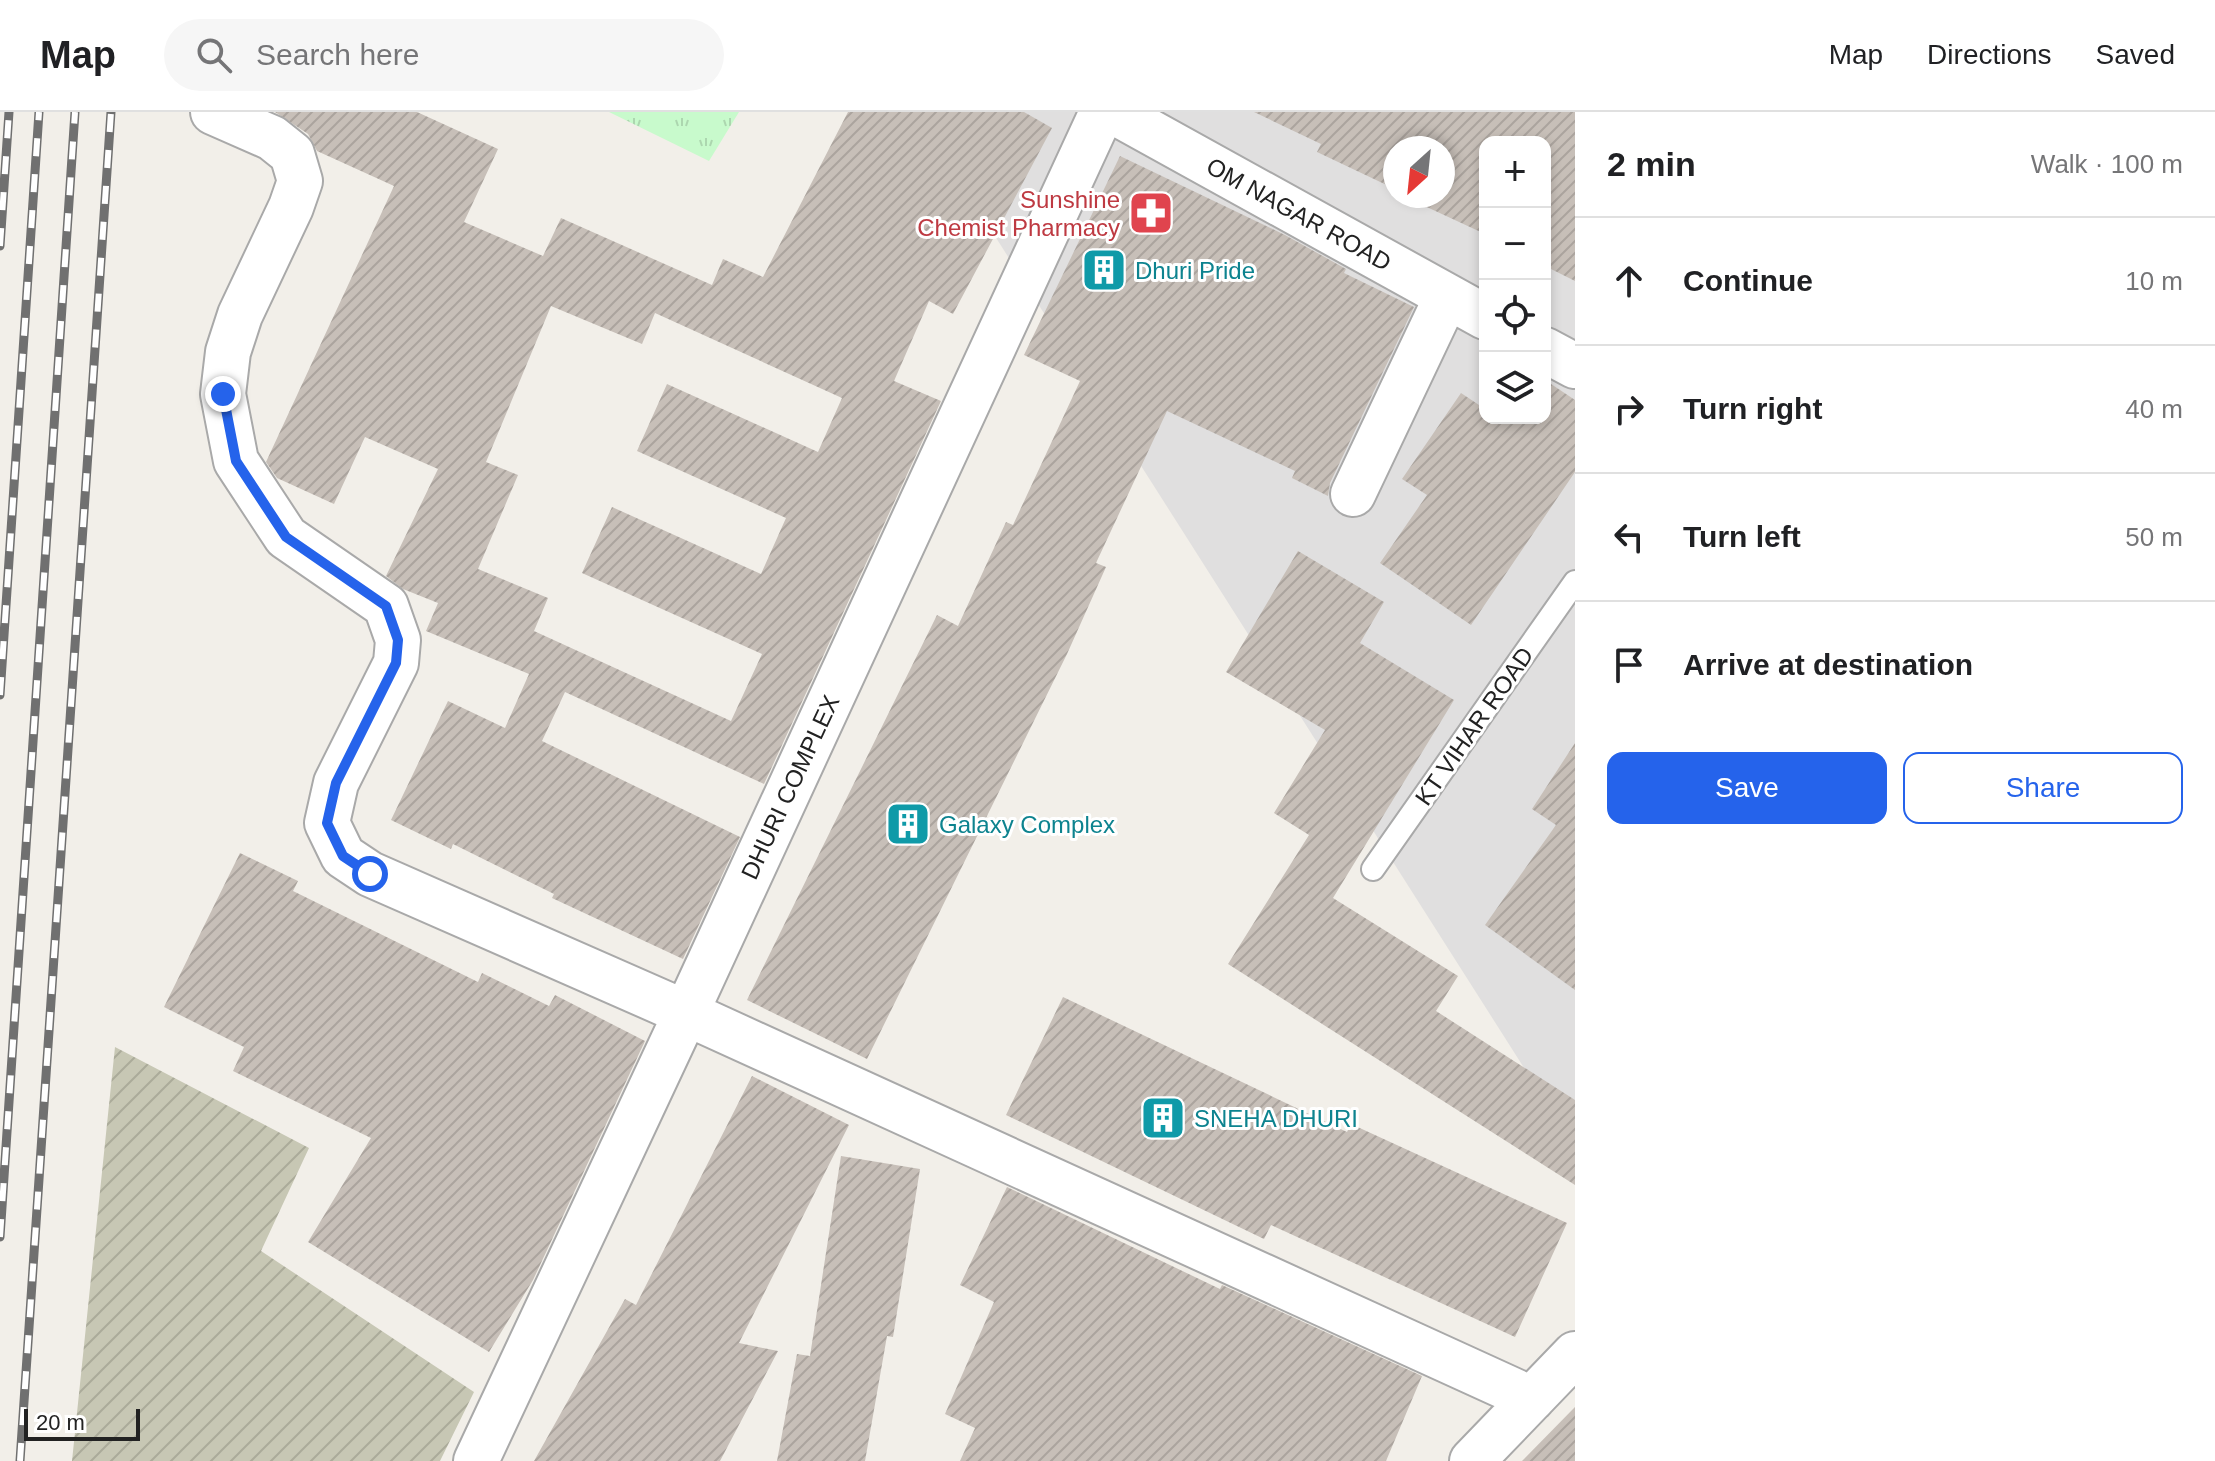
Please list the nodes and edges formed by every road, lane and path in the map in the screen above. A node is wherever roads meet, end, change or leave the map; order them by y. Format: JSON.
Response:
{"nodes":[{"id":1,"x":213,"y":112,"type":"edge"},
{"id":2,"x":1102,"y":112,"type":"edge"},
{"id":3,"x":1114,"y":112,"type":"edge"},
{"id":4,"x":1447,"y":296,"type":"junction"},
{"id":5,"x":1479,"y":314,"type":"edge"},
{"id":6,"x":1549,"y":352,"type":"edge"},
{"id":7,"x":1575,"y":366,"type":"edge"},
{"id":8,"x":1353,"y":494,"type":"dead end"},
{"id":9,"x":1575,"y":582,"type":"edge"},
{"id":10,"x":1373,"y":869,"type":"dead end"},
{"id":11,"x":686,"y":1013,"type":"junction"},
{"id":12,"x":1575,"y":1354,"type":"edge"},
{"id":13,"x":1532,"y":1399,"type":"junction"},
{"id":14,"x":476,"y":1461,"type":"edge"},
{"id":15,"x":1472,"y":1461,"type":"edge"}],
"edges":[{"from":1,"to":11,"type":"street"},
{"from":2,"to":11,"type":"street","name":"DHURI COMPLEX"},
{"from":3,"to":4,"type":"street","name":"OM NAGAR ROAD"},
{"from":4,"to":5,"type":"street","name":"OM NAGAR ROAD"},
{"from":4,"to":8,"type":"street"},
{"from":6,"to":7,"type":"street"},
{"from":9,"to":10,"type":"lane","name":"KT VIHAR ROAD"},
{"from":11,"to":13,"type":"street"},
{"from":11,"to":14,"type":"street","name":"DHURI COMPLEX"},
{"from":12,"to":13,"type":"street"},
{"from":13,"to":15,"type":"street"}]}
